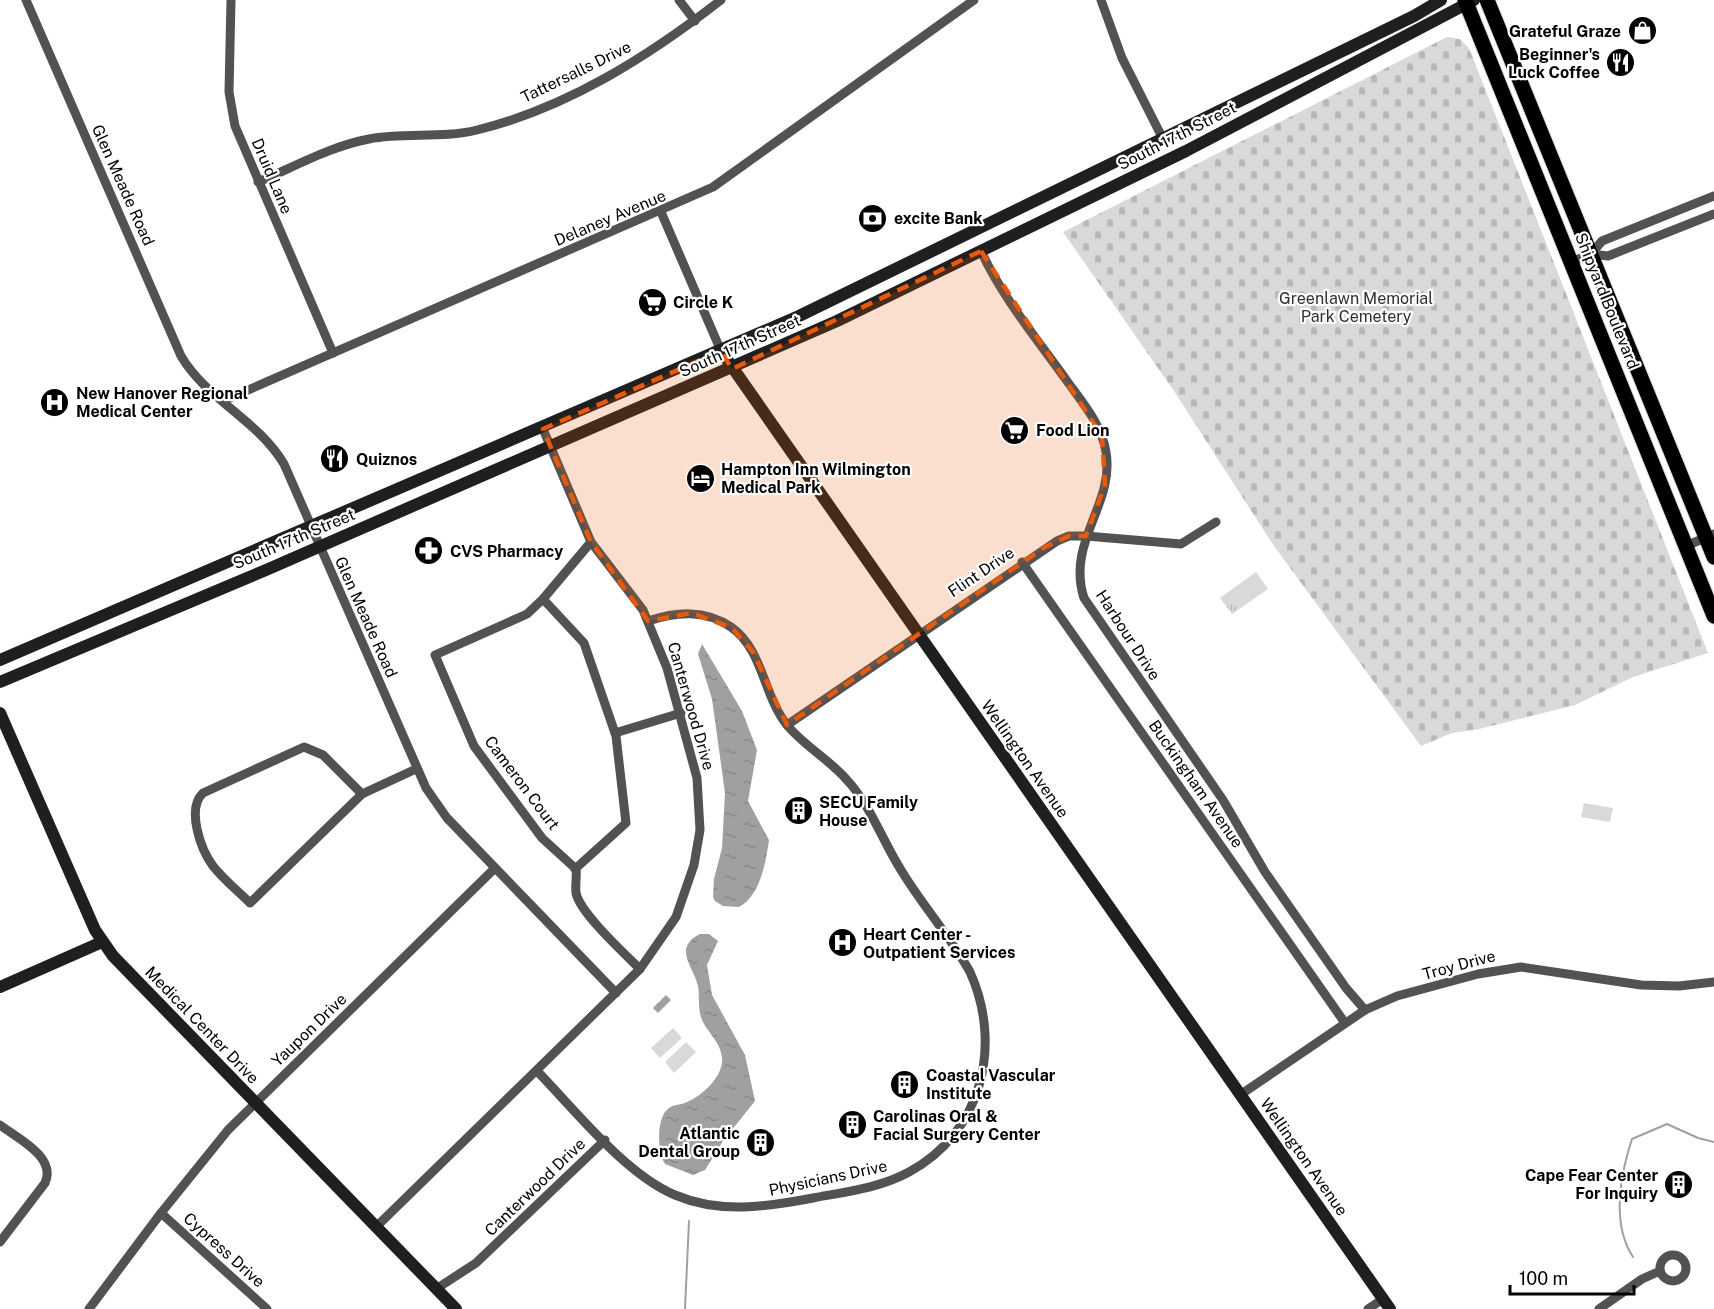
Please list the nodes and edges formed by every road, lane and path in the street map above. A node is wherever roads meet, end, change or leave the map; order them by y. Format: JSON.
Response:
{"nodes":[{"id":1,"x":26,"y":0,"type":"edge"},
{"id":2,"x":231,"y":0,"type":"edge"},
{"id":3,"x":679,"y":0,"type":"edge"},
{"id":4,"x":721,"y":0,"type":"edge"},
{"id":5,"x":974,"y":0,"type":"edge"},
{"id":6,"x":1101,"y":0,"type":"edge"},
{"id":7,"x":1441,"y":0,"type":"edge"},
{"id":8,"x":1487,"y":0,"type":"edge"},
{"id":9,"x":1469,"y":2,"type":"edge"},
{"id":10,"x":695,"y":21,"type":"junction"},
{"id":11,"x":1163,"y":139,"type":"junction"},
{"id":12,"x":258,"y":182,"type":"junction"},
{"id":13,"x":1714,"y":196,"type":"edge"},
{"id":14,"x":661,"y":212,"type":"junction"},
{"id":15,"x":1714,"y":214,"type":"edge"},
{"id":16,"x":981,"y":251,"type":"junction"},
{"id":17,"x":1591,"y":254,"type":"junction"},
{"id":18,"x":1571,"y":262,"type":"junction"},
{"id":19,"x":721,"y":351,"type":"junction"},
{"id":20,"x":333,"y":354,"type":"junction"},
{"id":21,"x":732,"y":369,"type":"junction"},
{"id":22,"x":223,"y":401,"type":"junction"},
{"id":23,"x":543,"y":429,"type":"junction"},
{"id":24,"x":550,"y":447,"type":"junction"},
{"id":25,"x":1216,"y":522,"type":"dead end"},
{"id":26,"x":310,"y":527,"type":"junction"},
{"id":27,"x":1086,"y":536,"type":"junction"},
{"id":28,"x":1710,"y":536,"type":"edge"},
{"id":29,"x":591,"y":542,"type":"junction"},
{"id":30,"x":1686,"y":546,"type":"junction"},
{"id":31,"x":319,"y":547,"type":"junction"},
{"id":32,"x":1714,"y":557,"type":"edge"},
{"id":33,"x":1022,"y":562,"type":"junction"},
{"id":34,"x":543,"y":599,"type":"junction"},
{"id":35,"x":1714,"y":616,"type":"edge"},
{"id":36,"x":648,"y":621,"type":"junction"},
{"id":37,"x":917,"y":634,"type":"junction"},
{"id":38,"x":0,"y":660,"type":"edge"},
{"id":39,"x":0,"y":682,"type":"edge"},
{"id":40,"x":0,"y":713,"type":"edge"},
{"id":41,"x":681,"y":714,"type":"junction"},
{"id":42,"x":787,"y":725,"type":"junction"},
{"id":43,"x":615,"y":733,"type":"junction"},
{"id":44,"x":416,"y":770,"type":"junction"},
{"id":45,"x":362,"y":794,"type":"junction"},
{"id":46,"x":495,"y":868,"type":"junction"},
{"id":47,"x":575,"y":869,"type":"junction"},
{"id":48,"x":102,"y":942,"type":"junction"},
{"id":49,"x":640,"y":969,"type":"junction"},
{"id":50,"x":1714,"y":982,"type":"edge"},
{"id":51,"x":0,"y":987,"type":"edge"},
{"id":52,"x":616,"y":993,"type":"junction"},
{"id":53,"x":1365,"y":1010,"type":"junction"},
{"id":54,"x":1345,"y":1023,"type":"junction"},
{"id":55,"x":537,"y":1071,"type":"junction"},
{"id":56,"x":1240,"y":1095,"type":"junction"},
{"id":57,"x":255,"y":1103,"type":"junction"},
{"id":58,"x":0,"y":1125,"type":"edge"},
{"id":59,"x":605,"y":1140,"type":"junction"},
{"id":60,"x":160,"y":1214,"type":"junction"},
{"id":61,"x":376,"y":1227,"type":"junction"},
{"id":62,"x":0,"y":1242,"type":"edge"},
{"id":63,"x":1660,"y":1271,"type":"dead end"},
{"id":64,"x":436,"y":1289,"type":"junction"},
{"id":65,"x":1386,"y":1304,"type":"edge"},
{"id":66,"x":89,"y":1309,"type":"edge"},
{"id":67,"x":267,"y":1309,"type":"edge"},
{"id":68,"x":456,"y":1309,"type":"edge"},
{"id":69,"x":1368,"y":1309,"type":"edge"},
{"id":70,"x":1599,"y":1309,"type":"edge"}],
"edges":[{"from":1,"to":22,"type":"street","name":"Glen Meade Road"},
{"from":2,"to":12,"type":"street","name":"Druid Lane"},
{"from":3,"to":10,"type":"street"},
{"from":4,"to":10,"type":"street","name":"Tattersalls Drive"},
{"from":5,"to":14,"type":"street","name":"Delaney Avenue"},
{"from":6,"to":11,"type":"street"},
{"from":7,"to":11,"type":"main road","name":"South 17th Street"},
{"from":8,"to":17,"type":"main road","name":"Shipyard Boulevard"},
{"from":9,"to":16,"type":"main road","name":"South 17th Street"},
{"from":9,"to":18,"type":"main road","name":"Shipyard Boulevard"},
{"from":10,"to":12,"type":"street","name":"Tattersalls Drive"},
{"from":11,"to":19,"type":"main road","name":"South 17th Street"},
{"from":12,"to":20,"type":"street","name":"Druid Lane"},
{"from":13,"to":17,"type":"street"},
{"from":14,"to":19,"type":"street","name":"Wellington Avenue"},
{"from":14,"to":20,"type":"street","name":"Delaney Avenue"},
{"from":15,"to":17,"type":"street"},
{"from":16,"to":21,"type":"main road","name":"South 17th Street"},
{"from":16,"to":27,"type":"street","name":"Harbour Drive"},
{"from":17,"to":18,"type":"street"},
{"from":17,"to":28,"type":"main road","name":"Shipyard Boulevard"},
{"from":18,"to":30,"type":"main road","name":"Shipyard Boulevard"},
{"from":19,"to":21,"type":"main road","name":"Wellington Avenue"},
{"from":19,"to":23,"type":"main road","name":"South 17th Street"},
{"from":20,"to":22,"type":"street","name":"Delaney Avenue"},
{"from":21,"to":24,"type":"main road","name":"South 17th Street"},
{"from":21,"to":37,"type":"main road","name":"Wellington Avenue"},
{"from":22,"to":26,"type":"street","name":"Glen Meade Road"},
{"from":23,"to":24,"type":"street","name":"Canterwood Drive"},
{"from":23,"to":26,"type":"main road","name":"South 17th Street"},
{"from":24,"to":29,"type":"street","name":"Canterwood Drive"},
{"from":24,"to":31,"type":"main road","name":"South 17th Street"},
{"from":25,"to":27,"type":"street","name":"Flint Drive"},
{"from":26,"to":31,"type":"street","name":"Glen Meade Road"},
{"from":26,"to":38,"type":"main road","name":"South 17th Street"},
{"from":27,"to":33,"type":"street","name":"Flint Drive"},
{"from":27,"to":53,"type":"street","name":"Harbour Drive"},
{"from":28,"to":30,"type":"street"},
{"from":28,"to":32,"type":"main road","name":"Shipyard Boulevard"},
{"from":29,"to":34,"type":"street","name":"Cameron Court"},
{"from":29,"to":36,"type":"street","name":"Canterwood Drive"},
{"from":30,"to":35,"type":"main road","name":"Shipyard Boulevard"},
{"from":31,"to":39,"type":"main road","name":"South 17th Street"},
{"from":31,"to":44,"type":"street","name":"Glen Meade Road"},
{"from":33,"to":37,"type":"street","name":"Flint Drive"},
{"from":33,"to":54,"type":"street","name":"Buckingham Avenue"},
{"from":34,"to":43,"type":"street"},
{"from":34,"to":47,"type":"street","name":"Cameron Court"},
{"from":36,"to":41,"type":"street","name":"Canterwood Drive"},
{"from":36,"to":42,"type":"street","name":"Physicians Drive"},
{"from":37,"to":42,"type":"street","name":"Flint Drive"},
{"from":37,"to":56,"type":"main road","name":"Wellington Avenue"},
{"from":40,"to":48,"type":"main road","name":"Medical Center Drive"},
{"from":41,"to":43,"type":"street"},
{"from":41,"to":49,"type":"street","name":"Canterwood Drive"},
{"from":42,"to":59,"type":"street","name":"Physicians Drive"},
{"from":43,"to":47,"type":"street"},
{"from":44,"to":45,"type":"street"},
{"from":44,"to":46,"type":"street","name":"Glen Meade Road"},
{"from":45,"to":45,"type":"street"},
{"from":46,"to":52,"type":"street","name":"Glen Meade Road"},
{"from":46,"to":57,"type":"street","name":"Yaupon Drive"},
{"from":47,"to":49,"type":"street"},
{"from":48,"to":51,"type":"main road"},
{"from":48,"to":57,"type":"main road","name":"Medical Center Drive"},
{"from":49,"to":52,"type":"street","name":"Canterwood Drive"},
{"from":50,"to":53,"type":"street","name":"Troy Drive"},
{"from":52,"to":55,"type":"street","name":"Canterwood Drive"},
{"from":53,"to":54,"type":"street","name":"Troy Drive"},
{"from":54,"to":56,"type":"street","name":"Troy Drive"},
{"from":55,"to":59,"type":"street","name":"Canterwood Drive"},
{"from":55,"to":61,"type":"street","name":"Canterwood Drive"},
{"from":56,"to":65,"type":"main road","name":"Wellington Avenue"},
{"from":57,"to":60,"type":"street","name":"Yaupon Drive"},
{"from":57,"to":61,"type":"main road","name":"Medical Center Drive"},
{"from":58,"to":62,"type":"street"},
{"from":59,"to":64,"type":"street","name":"Canterwood Drive"},
{"from":60,"to":66,"type":"street","name":"Yaupon Drive"},
{"from":60,"to":67,"type":"street","name":"Cypress Drive"},
{"from":61,"to":64,"type":"main road","name":"Medical Center Drive"},
{"from":63,"to":70,"type":"street"},
{"from":64,"to":68,"type":"main road","name":"Medical Center Drive"},
{"from":65,"to":69,"type":"street"}]}
